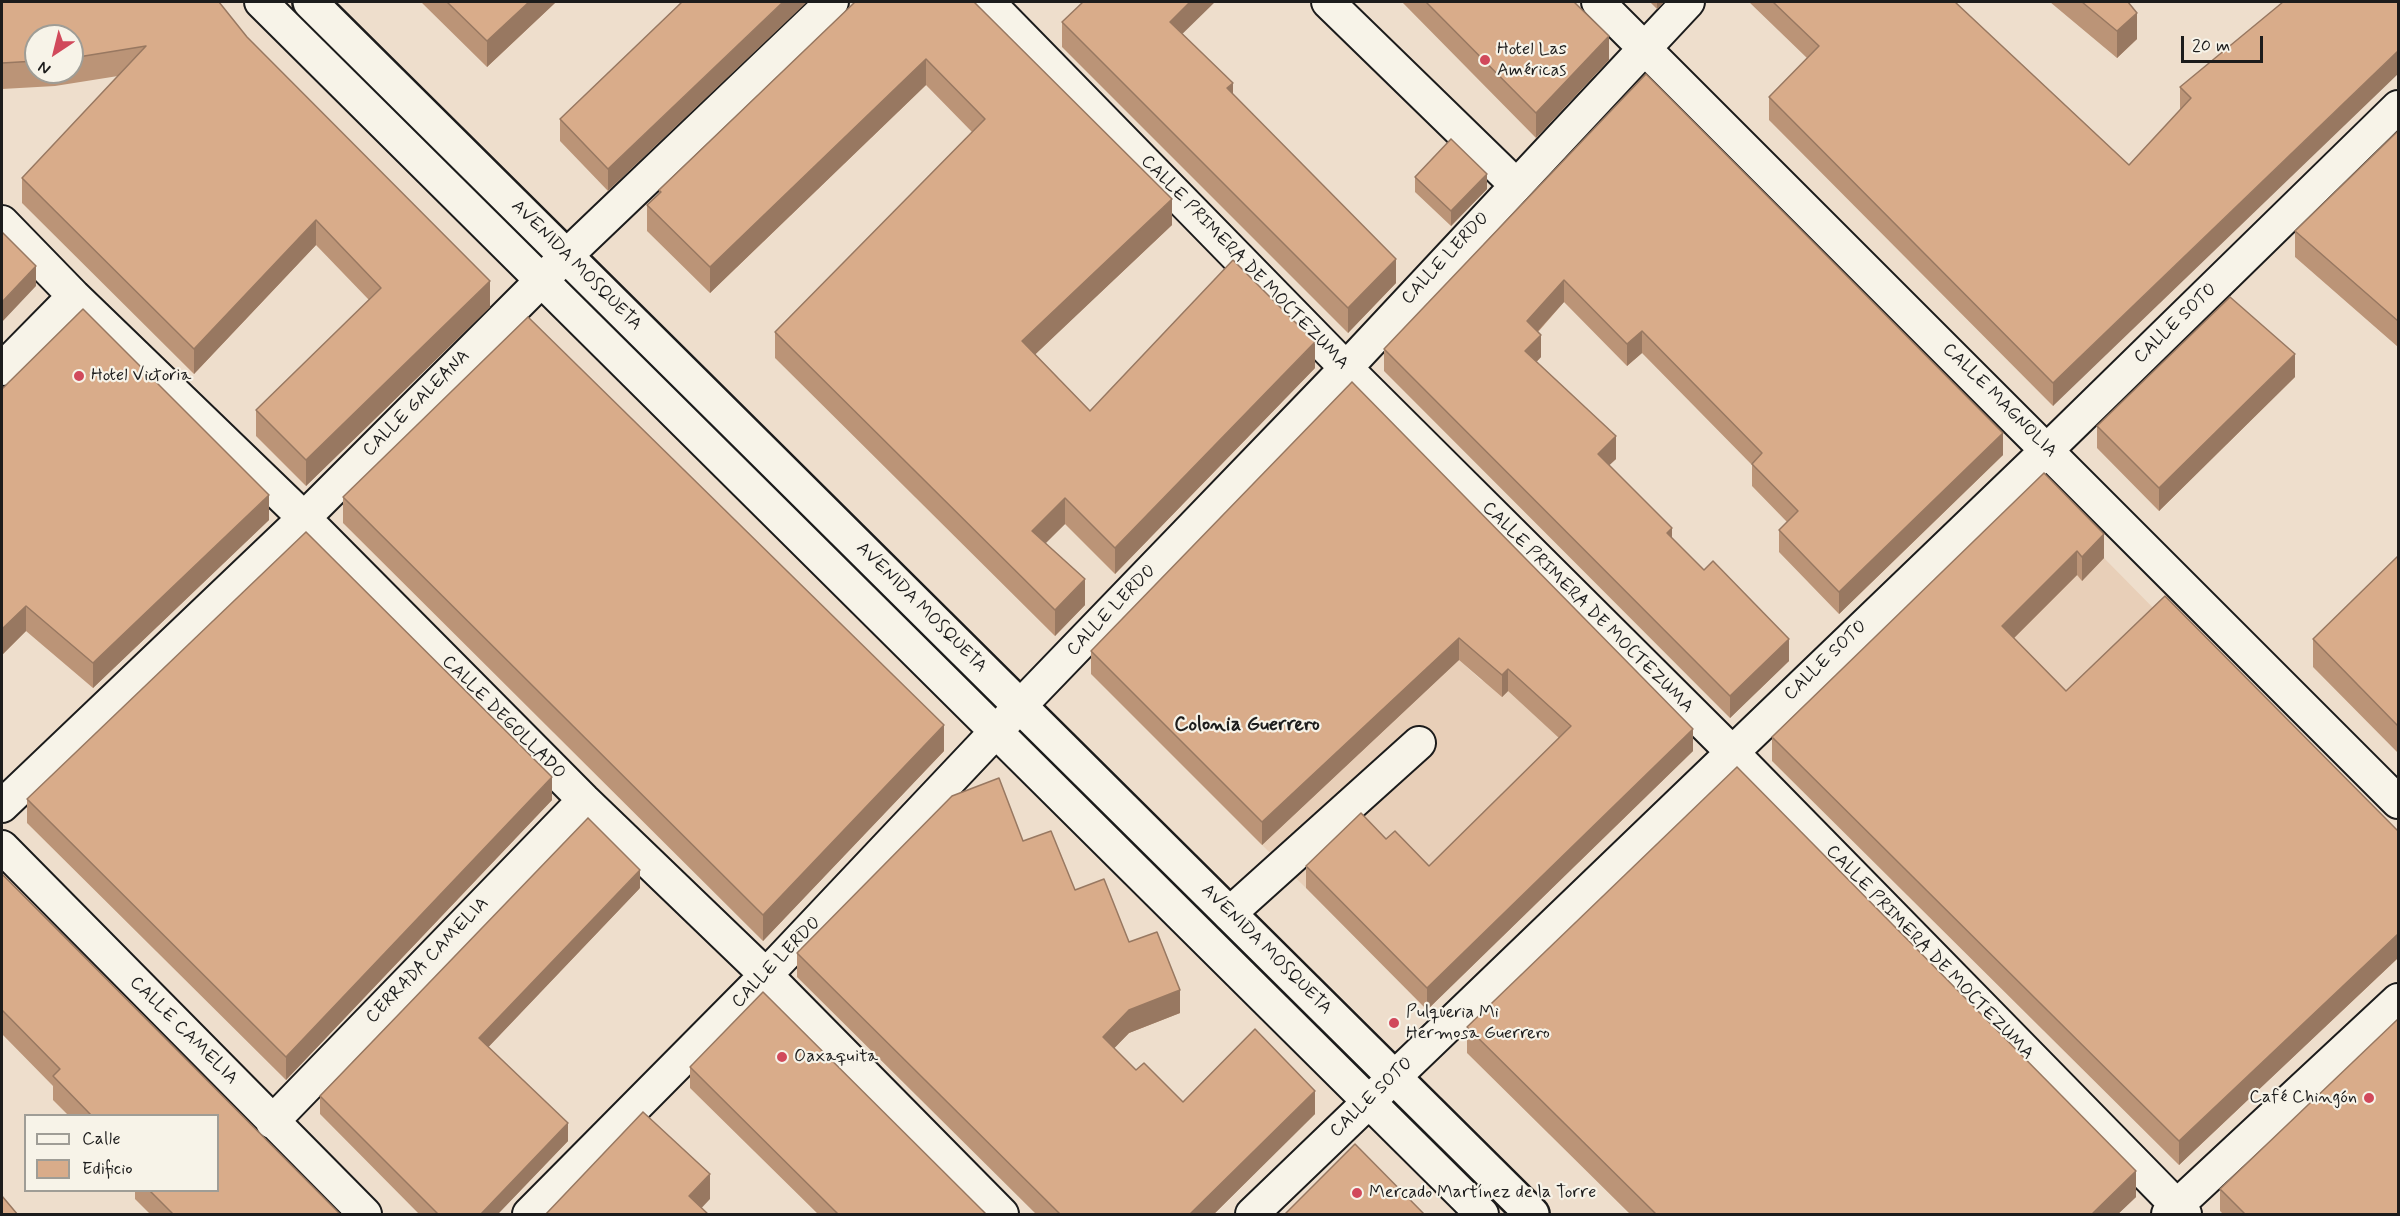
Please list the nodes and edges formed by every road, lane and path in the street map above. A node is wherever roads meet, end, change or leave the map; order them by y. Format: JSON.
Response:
{"nodes":[{"id":1,"x":261,"y":2,"type":"edge"},
{"id":2,"x":310,"y":2,"type":"edge"},
{"id":3,"x":832,"y":2,"type":"edge"},
{"id":4,"x":988,"y":2,"type":"edge"},
{"id":5,"x":1328,"y":2,"type":"edge"},
{"id":6,"x":1598,"y":2,"type":"edge"},
{"id":7,"x":1688,"y":2,"type":"edge"},
{"id":8,"x":1645,"y":47,"type":"junction"},
{"id":9,"x":2398,"y":107,"type":"edge"},
{"id":10,"x":1515,"y":184,"type":"junction"},
{"id":11,"x":2,"y":222,"type":"edge"},
{"id":12,"x":566,"y":256,"type":"junction"},
{"id":13,"x":542,"y":280,"type":"junction"},
{"id":14,"x":74,"y":296,"type":"junction"},
{"id":15,"x":1346,"y":368,"type":"junction"},
{"id":16,"x":2,"y":369,"type":"edge"},
{"id":17,"x":2047,"y":450,"type":"junction"},
{"id":18,"x":304,"y":518,"type":"junction"},
{"id":19,"x":1020,"y":706,"type":"junction"},
{"id":20,"x":997,"y":731,"type":"junction"},
{"id":21,"x":1419,"y":743,"type":"dead end"},
{"id":22,"x":1731,"y":751,"type":"junction"},
{"id":23,"x":584,"y":800,"type":"junction"},
{"id":24,"x":2398,"y":802,"type":"edge"},
{"id":25,"x":2,"y":806,"type":"edge"},
{"id":26,"x":2,"y":847,"type":"edge"},
{"id":27,"x":1230,"y":914,"type":"junction"},
{"id":28,"x":766,"y":975,"type":"junction"},
{"id":29,"x":2398,"y":1000,"type":"edge"},
{"id":30,"x":1394,"y":1077,"type":"junction"},
{"id":31,"x":1369,"y":1101,"type":"junction"},
{"id":32,"x":272,"y":1122,"type":"junction"},
{"id":33,"x":2177,"y":1212,"type":"edge"},
{"id":34,"x":365,"y":1215,"type":"edge"},
{"id":35,"x":529,"y":1215,"type":"edge"},
{"id":36,"x":1002,"y":1215,"type":"edge"},
{"id":37,"x":1252,"y":1215,"type":"edge"},
{"id":38,"x":1482,"y":1215,"type":"edge"},
{"id":39,"x":1532,"y":1215,"type":"edge"}],
"edges":[{"from":1,"to":13,"type":"street"},
{"from":2,"to":12,"type":"main road","name":"AVENIDA MOSQUETA"},
{"from":3,"to":12,"type":"street","name":"CALLE GALEANA"},
{"from":4,"to":15,"type":"street","name":"CALLE PRIMERA DE MOCTEZUMA"},
{"from":5,"to":10,"type":"street"},
{"from":6,"to":8,"type":"street","name":"CALLE MAGNOLIA"},
{"from":7,"to":8,"type":"street","name":"CALLE LERDO"},
{"from":8,"to":10,"type":"street","name":"CALLE LERDO"},
{"from":8,"to":17,"type":"street","name":"CALLE MAGNOLIA"},
{"from":9,"to":17,"type":"street","name":"CALLE SOTO"},
{"from":10,"to":15,"type":"street","name":"CALLE LERDO"},
{"from":11,"to":14,"type":"street","name":"CALLE DEGOLLADO"},
{"from":12,"to":13,"type":"street","name":"CALLE GALEANA"},
{"from":12,"to":19,"type":"main road","name":"AVENIDA MOSQUETA"},
{"from":13,"to":18,"type":"street","name":"CALLE GALEANA"},
{"from":13,"to":20,"type":"street"},
{"from":14,"to":16,"type":"street"},
{"from":14,"to":18,"type":"street","name":"CALLE DEGOLLADO"},
{"from":15,"to":19,"type":"street","name":"CALLE LERDO"},
{"from":15,"to":22,"type":"street","name":"CALLE PRIMERA DE MOCTEZUMA"},
{"from":17,"to":22,"type":"street","name":"CALLE SOTO"},
{"from":17,"to":24,"type":"street","name":"CALLE MAGNOLIA"},
{"from":18,"to":23,"type":"street","name":"CALLE DEGOLLADO"},
{"from":18,"to":25,"type":"street","name":"CALLE GALEANA"},
{"from":19,"to":20,"type":"street","name":"CALLE LERDO"},
{"from":19,"to":27,"type":"main road","name":"AVENIDA MOSQUETA"},
{"from":20,"to":28,"type":"street","name":"CALLE LERDO"},
{"from":20,"to":31,"type":"street"},
{"from":21,"to":27,"type":"street"},
{"from":22,"to":30,"type":"street","name":"CALLE SOTO"},
{"from":22,"to":33,"type":"street","name":"CALLE PRIMERA DE MOCTEZUMA"},
{"from":23,"to":28,"type":"street","name":"CALLE DEGOLLADO"},
{"from":23,"to":32,"type":"street","name":"CERRADA CAMELIA"},
{"from":26,"to":32,"type":"street","name":"CALLE CAMELIA"},
{"from":27,"to":30,"type":"main road","name":"AVENIDA MOSQUETA"},
{"from":28,"to":35,"type":"street","name":"CALLE LERDO"},
{"from":28,"to":36,"type":"street","name":"CALLE DEGOLLADO"},
{"from":29,"to":33,"type":"street"},
{"from":30,"to":31,"type":"street","name":"CALLE SOTO"},
{"from":30,"to":39,"type":"main road","name":"AVENIDA MOSQUETA"},
{"from":31,"to":37,"type":"street","name":"CALLE SOTO"},
{"from":31,"to":38,"type":"street"},
{"from":32,"to":34,"type":"street","name":"CALLE CAMELIA"}]}
